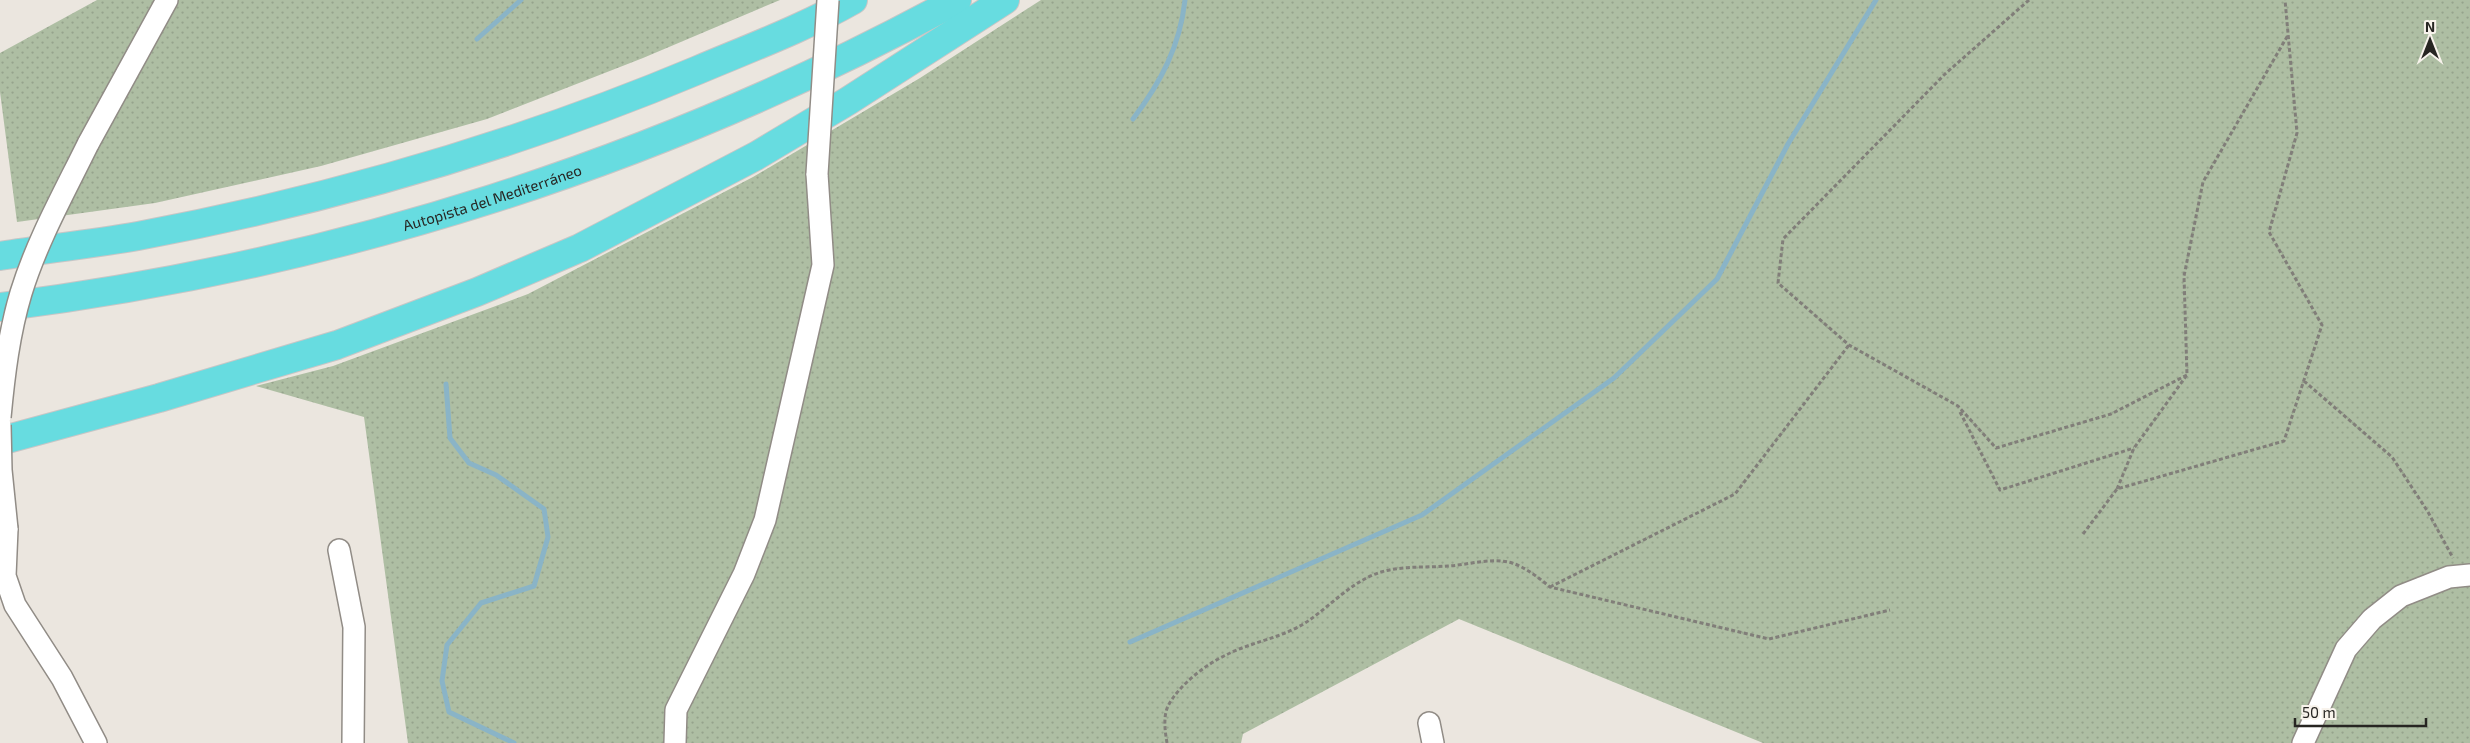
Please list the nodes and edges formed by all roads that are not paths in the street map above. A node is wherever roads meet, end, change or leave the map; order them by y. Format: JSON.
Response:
{"nodes":[{"id":1,"x":167,"y":0,"type":"edge"},
{"id":2,"x":828,"y":0,"type":"edge"},
{"id":3,"x":853,"y":0,"type":"edge"},
{"id":4,"x":957,"y":0,"type":"edge"},
{"id":5,"x":1005,"y":0,"type":"edge"},
{"id":6,"x":0,"y":256,"type":"edge"},
{"id":7,"x":0,"y":307,"type":"edge"},
{"id":8,"x":0,"y":417,"type":"edge"},
{"id":9,"x":0,"y":425,"type":"edge"},
{"id":10,"x":0,"y":441,"type":"edge"},
{"id":11,"x":339,"y":550,"type":"dead end"},
{"id":12,"x":2466,"y":575,"type":"edge"},
{"id":13,"x":96,"y":743,"type":"edge"},
{"id":14,"x":353,"y":743,"type":"edge"},
{"id":15,"x":675,"y":743,"type":"edge"},
{"id":16,"x":2303,"y":743,"type":"edge"}],
"edges":[{"from":1,"to":8,"type":"street","bridge":true},
{"from":2,"to":15,"type":"street","bridge":true},
{"from":3,"to":6,"type":"highway"},
{"from":4,"to":7,"type":"highway","name":"Autopista del Mediterráneo"},
{"from":5,"to":10,"type":"highway"},
{"from":9,"to":13,"type":"street","bridge":true},
{"from":11,"to":14,"type":"street"},
{"from":12,"to":16,"type":"street"}]}
